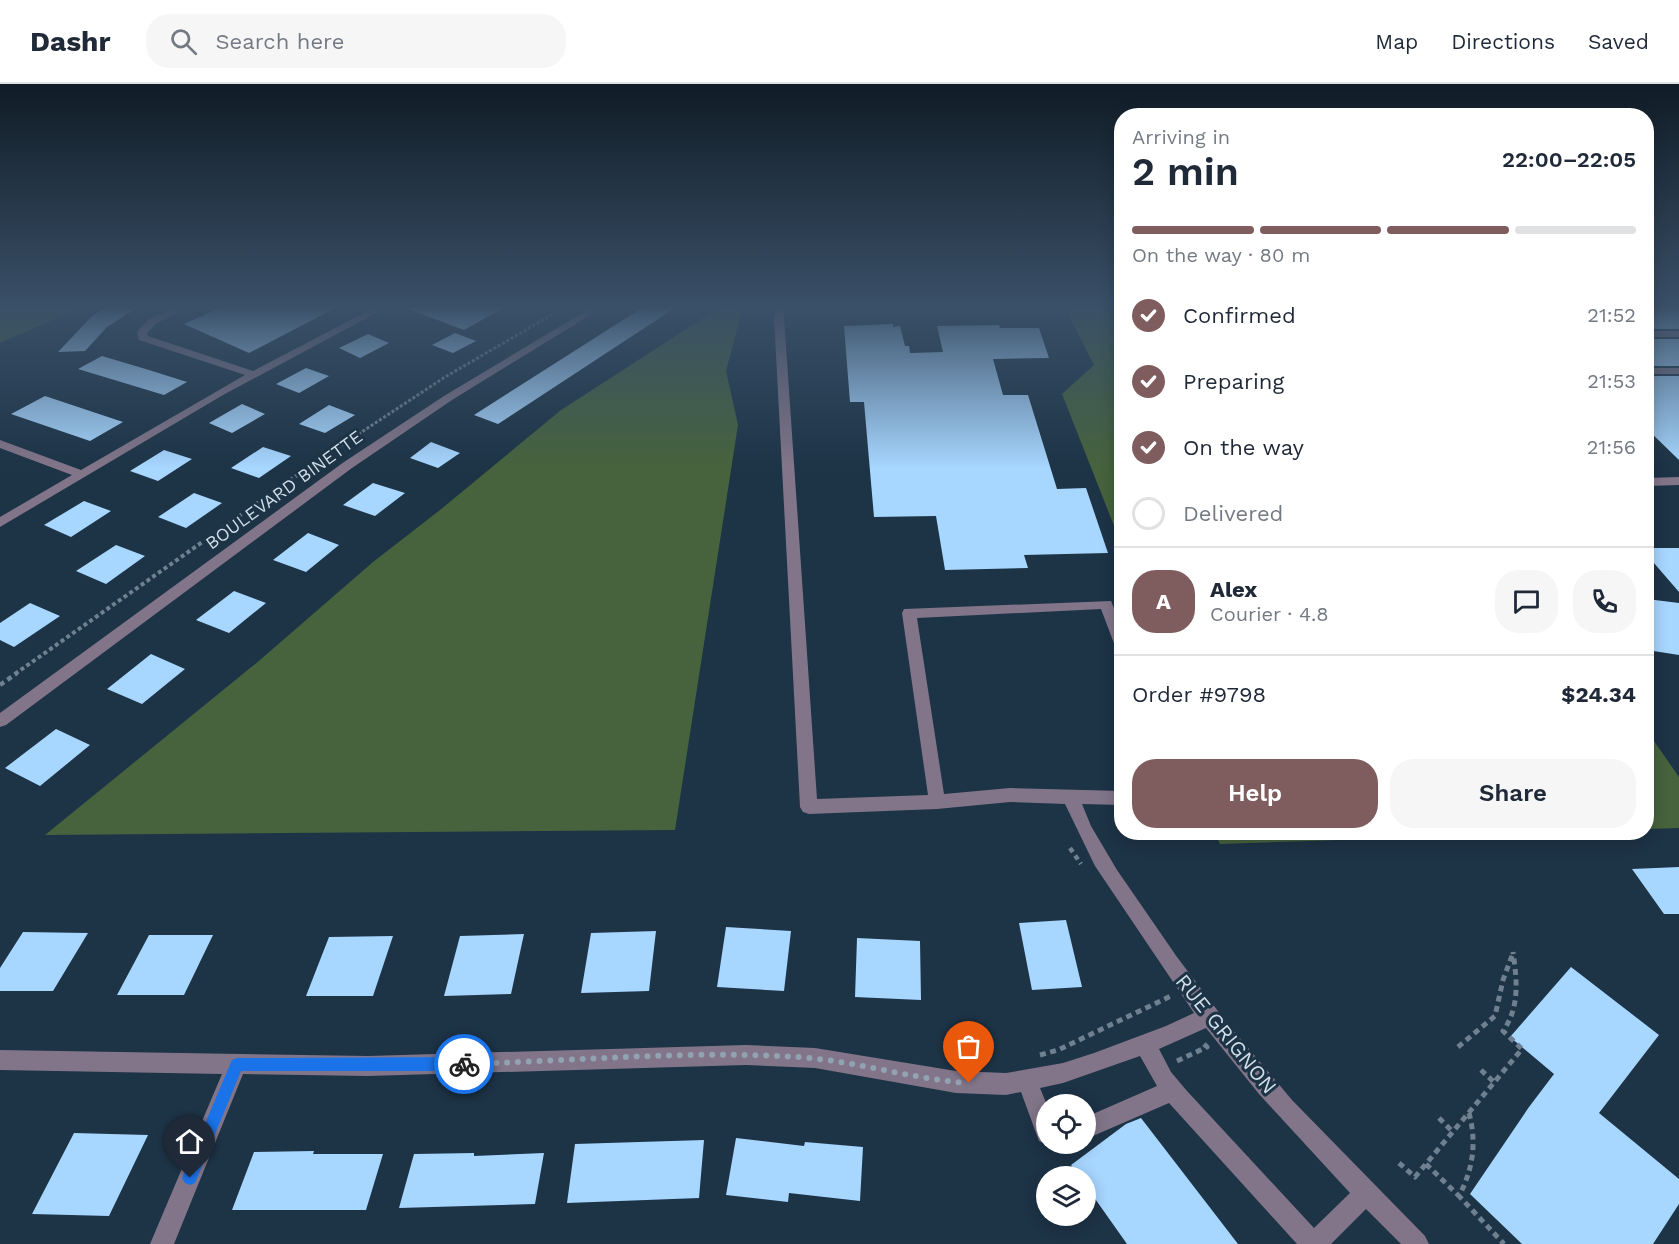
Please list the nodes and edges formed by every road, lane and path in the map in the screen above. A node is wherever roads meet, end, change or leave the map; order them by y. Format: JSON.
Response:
{"nodes":[{"id":1,"x":211,"y":360,"type":"edge"},
{"id":2,"x":280,"y":360,"type":"edge"},
{"id":3,"x":475,"y":360,"type":"edge"},
{"id":4,"x":499,"y":360,"type":"edge"},
{"id":5,"x":511,"y":360,"type":"edge"},
{"id":6,"x":782,"y":360,"type":"edge"},
{"id":7,"x":1654,"y":371,"type":"edge"},
{"id":8,"x":1679,"y":371,"type":"edge"},
{"id":9,"x":253,"y":374,"type":"junction"},
{"id":10,"x":0,"y":444,"type":"edge"},
{"id":11,"x":82,"y":474,"type":"junction"},
{"id":12,"x":1679,"y":481,"type":"edge"},
{"id":13,"x":1654,"y":482,"type":"edge"},
{"id":14,"x":0,"y":524,"type":"edge"},
{"id":15,"x":1114,"y":625,"type":"edge"},
{"id":16,"x":0,"y":685,"type":"edge"},
{"id":17,"x":0,"y":709,"type":"edge"},
{"id":18,"x":0,"y":721,"type":"edge"},
{"id":19,"x":1071,"y":798,"type":"junction"},
{"id":20,"x":1114,"y":798,"type":"edge"},
{"id":21,"x":937,"y":802,"type":"junction"},
{"id":22,"x":1209,"y":1016,"type":"junction"},
{"id":23,"x":1145,"y":1044,"type":"junction"},
{"id":24,"x":1458,"y":1047,"type":"dead end"},
{"id":25,"x":1186,"y":1058,"type":"dead end"},
{"id":26,"x":0,"y":1060,"type":"edge"},
{"id":27,"x":237,"y":1064,"type":"junction"},
{"id":28,"x":1158,"y":1068,"type":"junction"},
{"id":29,"x":1481,"y":1070,"type":"dead end"},
{"id":30,"x":1027,"y":1081,"type":"junction"},
{"id":31,"x":1495,"y":1083,"type":"junction"},
{"id":32,"x":1173,"y":1090,"type":"junction"},
{"id":33,"x":1036,"y":1104,"type":"edge"},
{"id":34,"x":1469,"y":1113,"type":"junction"},
{"id":35,"x":1439,"y":1118,"type":"dead end"},
{"id":36,"x":1096,"y":1124,"type":"edge"},
{"id":37,"x":1453,"y":1132,"type":"junction"},
{"id":38,"x":1399,"y":1162,"type":"dead end"},
{"id":39,"x":1426,"y":1164,"type":"junction"},
{"id":40,"x":1369,"y":1195,"type":"junction"},
{"id":41,"x":1459,"y":1196,"type":"junction"},
{"id":42,"x":162,"y":1244,"type":"edge"},
{"id":43,"x":1314,"y":1244,"type":"edge"},
{"id":44,"x":1417,"y":1244,"type":"edge"},
{"id":45,"x":1504,"y":1244,"type":"edge"}],
"edges":[{"from":1,"to":9,"type":"street"},
{"from":2,"to":9,"type":"street"},
{"from":3,"to":16,"type":"path","name":"BOULEVARD BINETTE"},
{"from":4,"to":17,"type":"street","name":"BOULEVARD BINETTE"},
{"from":5,"to":18,"type":"street","name":"BOULEVARD BINETTE"},
{"from":6,"to":21,"type":"street"},
{"from":7,"to":8,"type":"street"},
{"from":9,"to":11,"type":"street"},
{"from":10,"to":11,"type":"street"},
{"from":11,"to":14,"type":"street"},
{"from":12,"to":13,"type":"street"},
{"from":15,"to":21,"type":"street"},
{"from":19,"to":20,"type":"street"},
{"from":19,"to":21,"type":"street"},
{"from":19,"to":22,"type":"street","name":"RUE GRIGNON"},
{"from":22,"to":23,"type":"street"},
{"from":22,"to":40,"type":"street","name":"RUE GRIGNON"},
{"from":23,"to":28,"type":"street"},
{"from":23,"to":30,"type":"street"},
{"from":24,"to":31,"type":"path"},
{"from":25,"to":28,"type":"path"},
{"from":26,"to":27,"type":"street"},
{"from":27,"to":30,"type":"street"},
{"from":27,"to":42,"type":"street"},
{"from":28,"to":32,"type":"street"},
{"from":29,"to":31,"type":"path"},
{"from":30,"to":33,"type":"street"},
{"from":31,"to":34,"type":"path"},
{"from":32,"to":36,"type":"street"},
{"from":32,"to":43,"type":"street"},
{"from":34,"to":37,"type":"path"},
{"from":34,"to":41,"type":"path"},
{"from":35,"to":37,"type":"path"},
{"from":37,"to":39,"type":"path"},
{"from":38,"to":39,"type":"path"},
{"from":39,"to":41,"type":"path"},
{"from":40,"to":43,"type":"street"},
{"from":40,"to":44,"type":"street","name":"RUE GRIGNON"},
{"from":41,"to":45,"type":"path"}]}
